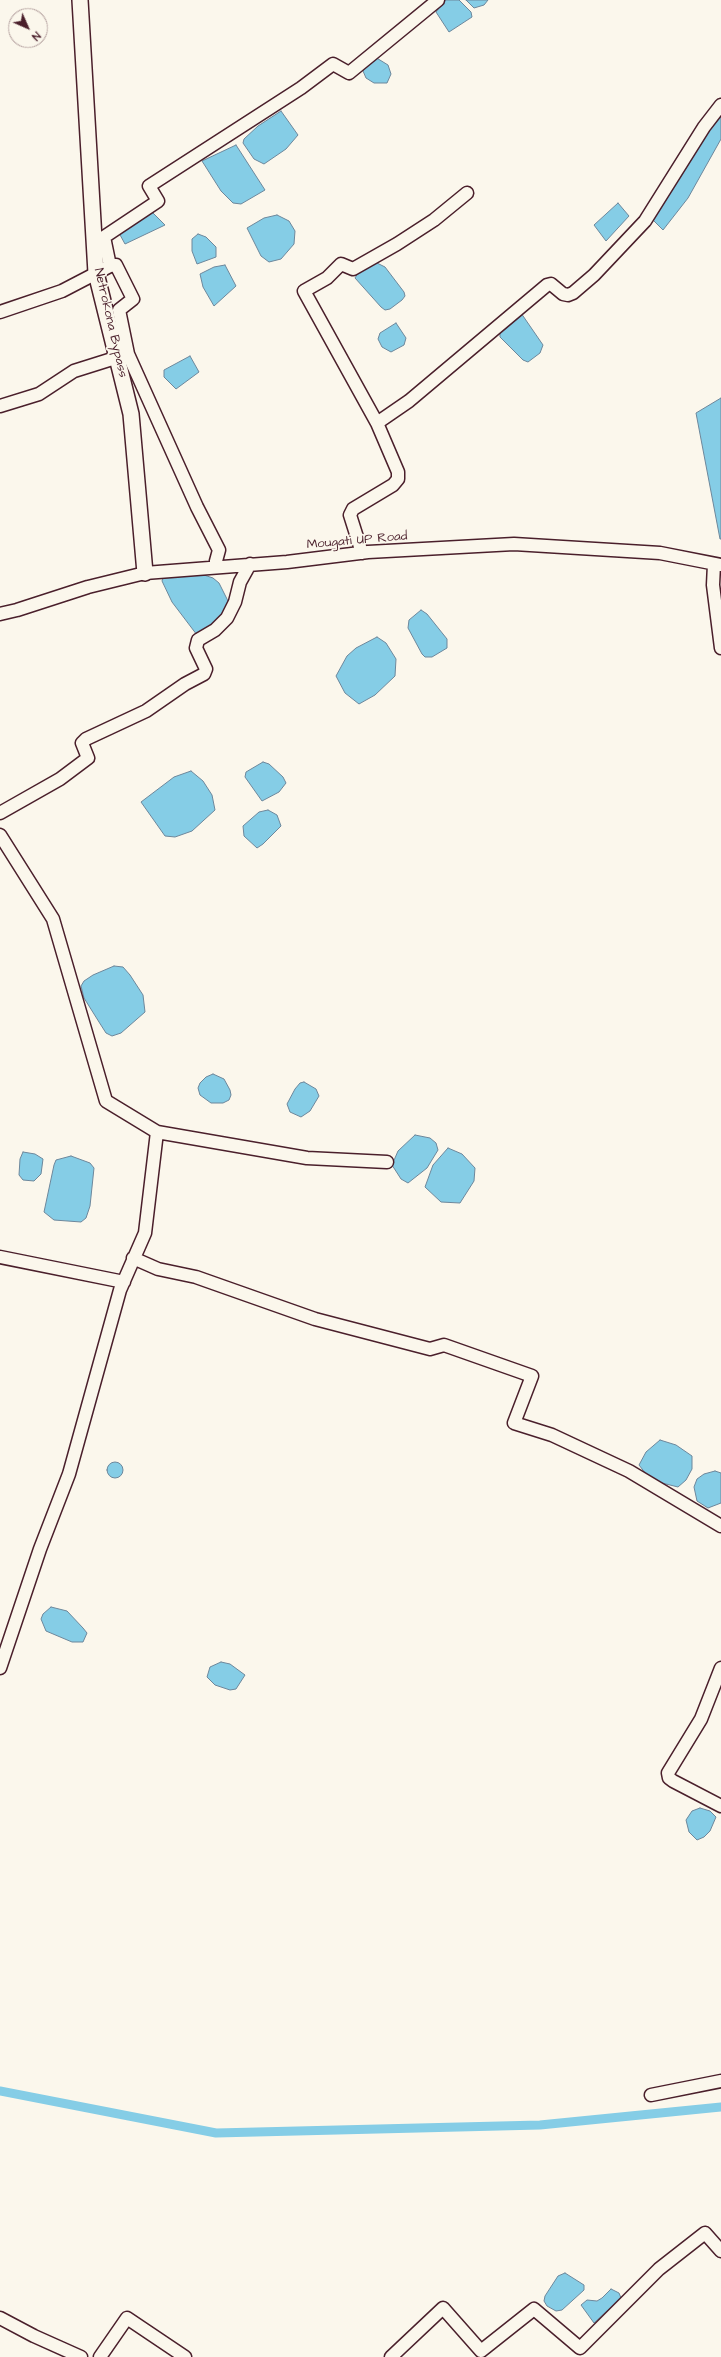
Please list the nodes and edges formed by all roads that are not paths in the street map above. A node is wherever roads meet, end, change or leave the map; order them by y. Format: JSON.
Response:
{"nodes":[{"id":1,"x":80,"y":0,"type":"edge"},
{"id":2,"x":438,"y":0,"type":"edge"},
{"id":3,"x":721,"y":104,"type":"edge"},
{"id":4,"x":467,"y":193,"type":"dead end"},
{"id":5,"x":110,"y":266,"type":"junction"},
{"id":6,"x":96,"y":273,"type":"junction"},
{"id":7,"x":0,"y":312,"type":"edge"},
{"id":8,"x":123,"y":355,"type":"junction"},
{"id":9,"x":0,"y":406,"type":"edge"},
{"id":10,"x":377,"y":424,"type":"junction"},
{"id":11,"x":362,"y":553,"type":"junction"},
{"id":12,"x":250,"y":564,"type":"junction"},
{"id":13,"x":718,"y":565,"type":"edge"},
{"id":14,"x":217,"y":566,"type":"junction"},
{"id":15,"x":146,"y":573,"type":"junction"},
{"id":16,"x":0,"y":614,"type":"edge"},
{"id":17,"x":721,"y":648,"type":"edge"},
{"id":18,"x":0,"y":813,"type":"edge"},
{"id":19,"x":0,"y":835,"type":"edge"},
{"id":20,"x":158,"y":1132,"type":"junction"},
{"id":21,"x":387,"y":1162,"type":"dead end"},
{"id":22,"x":0,"y":1257,"type":"edge"},
{"id":23,"x":133,"y":1258,"type":"junction"},
{"id":24,"x":124,"y":1282,"type":"junction"},
{"id":25,"x":721,"y":1526,"type":"edge"},
{"id":26,"x":0,"y":1668,"type":"edge"},
{"id":27,"x":721,"y":1668,"type":"edge"},
{"id":28,"x":721,"y":1806,"type":"edge"},
{"id":29,"x":721,"y":2081,"type":"edge"},
{"id":30,"x":651,"y":2095,"type":"dead end"},
{"id":31,"x":721,"y":2251,"type":"edge"},
{"id":32,"x":0,"y":2318,"type":"edge"},
{"id":33,"x":81,"y":2357,"type":"edge"},
{"id":34,"x":100,"y":2357,"type":"edge"},
{"id":35,"x":185,"y":2357,"type":"edge"},
{"id":36,"x":391,"y":2357,"type":"edge"}],
"edges":[{"from":1,"to":6,"type":"main road","name":"Netrokona Bypass"},
{"from":2,"to":5,"type":"street"},
{"from":3,"to":10,"type":"street"},
{"from":4,"to":10,"type":"street"},
{"from":5,"to":6,"type":"street"},
{"from":5,"to":8,"type":"street"},
{"from":6,"to":7,"type":"street"},
{"from":6,"to":8,"type":"main road","name":"Netrokona Bypass"},
{"from":8,"to":9,"type":"street"},
{"from":8,"to":14,"type":"street"},
{"from":8,"to":15,"type":"main road","name":"Netrokona Bypass"},
{"from":10,"to":11,"type":"street"},
{"from":11,"to":12,"type":"street","name":"Mougati UP Road"},
{"from":11,"to":13,"type":"street","name":"Mougati UP Road"},
{"from":12,"to":14,"type":"street","name":"Mougati UP Road"},
{"from":12,"to":18,"type":"street"},
{"from":13,"to":17,"type":"street"},
{"from":14,"to":15,"type":"street","name":"Mougati UP Road"},
{"from":15,"to":16,"type":"street","name":"Mougati UP Road"},
{"from":19,"to":20,"type":"street"},
{"from":20,"to":21,"type":"street"},
{"from":20,"to":23,"type":"street"},
{"from":22,"to":24,"type":"street"},
{"from":23,"to":24,"type":"street"},
{"from":23,"to":25,"type":"street"},
{"from":24,"to":26,"type":"street"},
{"from":27,"to":28,"type":"street"},
{"from":29,"to":30,"type":"street"},
{"from":31,"to":36,"type":"street"},
{"from":32,"to":33,"type":"street"},
{"from":34,"to":35,"type":"street"}]}
